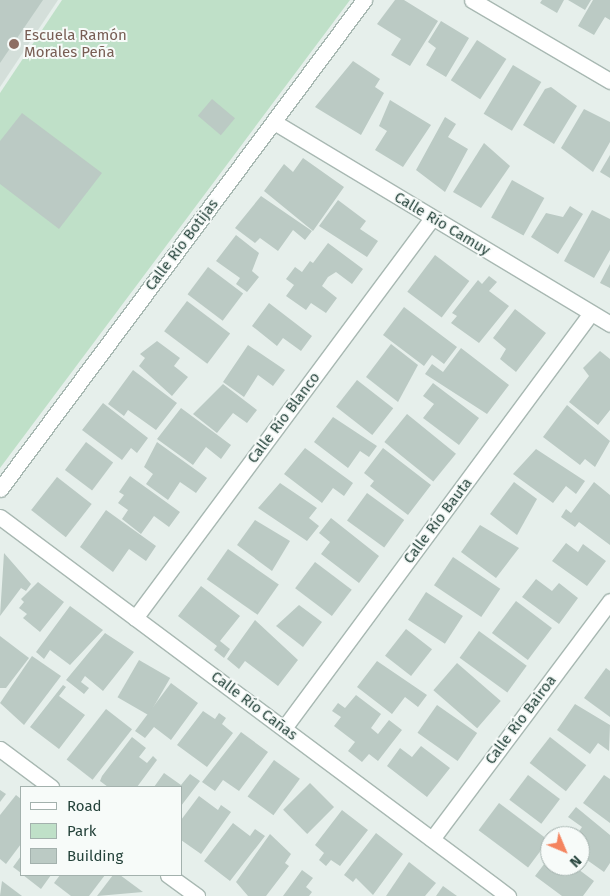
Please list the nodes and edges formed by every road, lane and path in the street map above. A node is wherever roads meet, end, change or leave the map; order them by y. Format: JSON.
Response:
{"nodes":[{"id":1,"x":364,"y":0,"type":"edge"},
{"id":2,"x":472,"y":0,"type":"edge"},
{"id":3,"x":610,"y":81,"type":"edge"},
{"id":4,"x":274,"y":122,"type":"junction"},
{"id":5,"x":432,"y":218,"type":"junction"},
{"id":6,"x":592,"y":313,"type":"junction"},
{"id":7,"x":610,"y":324,"type":"edge"},
{"id":8,"x":0,"y":489,"type":"edge"},
{"id":9,"x":0,"y":517,"type":"edge"},
{"id":10,"x":610,"y":601,"type":"edge"},
{"id":11,"x":135,"y":618,"type":"junction"},
{"id":12,"x":284,"y":728,"type":"junction"},
{"id":13,"x":0,"y":749,"type":"edge"},
{"id":14,"x":50,"y":786,"type":"edge"},
{"id":15,"x":432,"y":839,"type":"junction"},
{"id":16,"x":169,"y":876,"type":"edge"},
{"id":17,"x":197,"y":896,"type":"edge"},
{"id":18,"x":508,"y":896,"type":"edge"}],
"edges":[{"from":1,"to":4,"type":"street","name":"Calle Río Botijas"},
{"from":2,"to":3,"type":"street"},
{"from":4,"to":5,"type":"street","name":"Calle Río Camuy"},
{"from":4,"to":8,"type":"street","name":"Calle Río Botijas"},
{"from":5,"to":6,"type":"street","name":"Calle Río Camuy"},
{"from":5,"to":11,"type":"street","name":"Calle Río Blanco"},
{"from":6,"to":7,"type":"street","name":"Calle Río Camuy"},
{"from":6,"to":12,"type":"street","name":"Calle Río Bauta"},
{"from":9,"to":11,"type":"street","name":"Calle Río Cañas"},
{"from":10,"to":15,"type":"street","name":"Calle Río Bairoa"},
{"from":11,"to":12,"type":"street","name":"Calle Río Cañas"},
{"from":12,"to":15,"type":"street","name":"Calle Río Cañas"},
{"from":13,"to":14,"type":"street"},
{"from":15,"to":18,"type":"street","name":"Calle Río Cañas"},
{"from":16,"to":17,"type":"street"}]}
